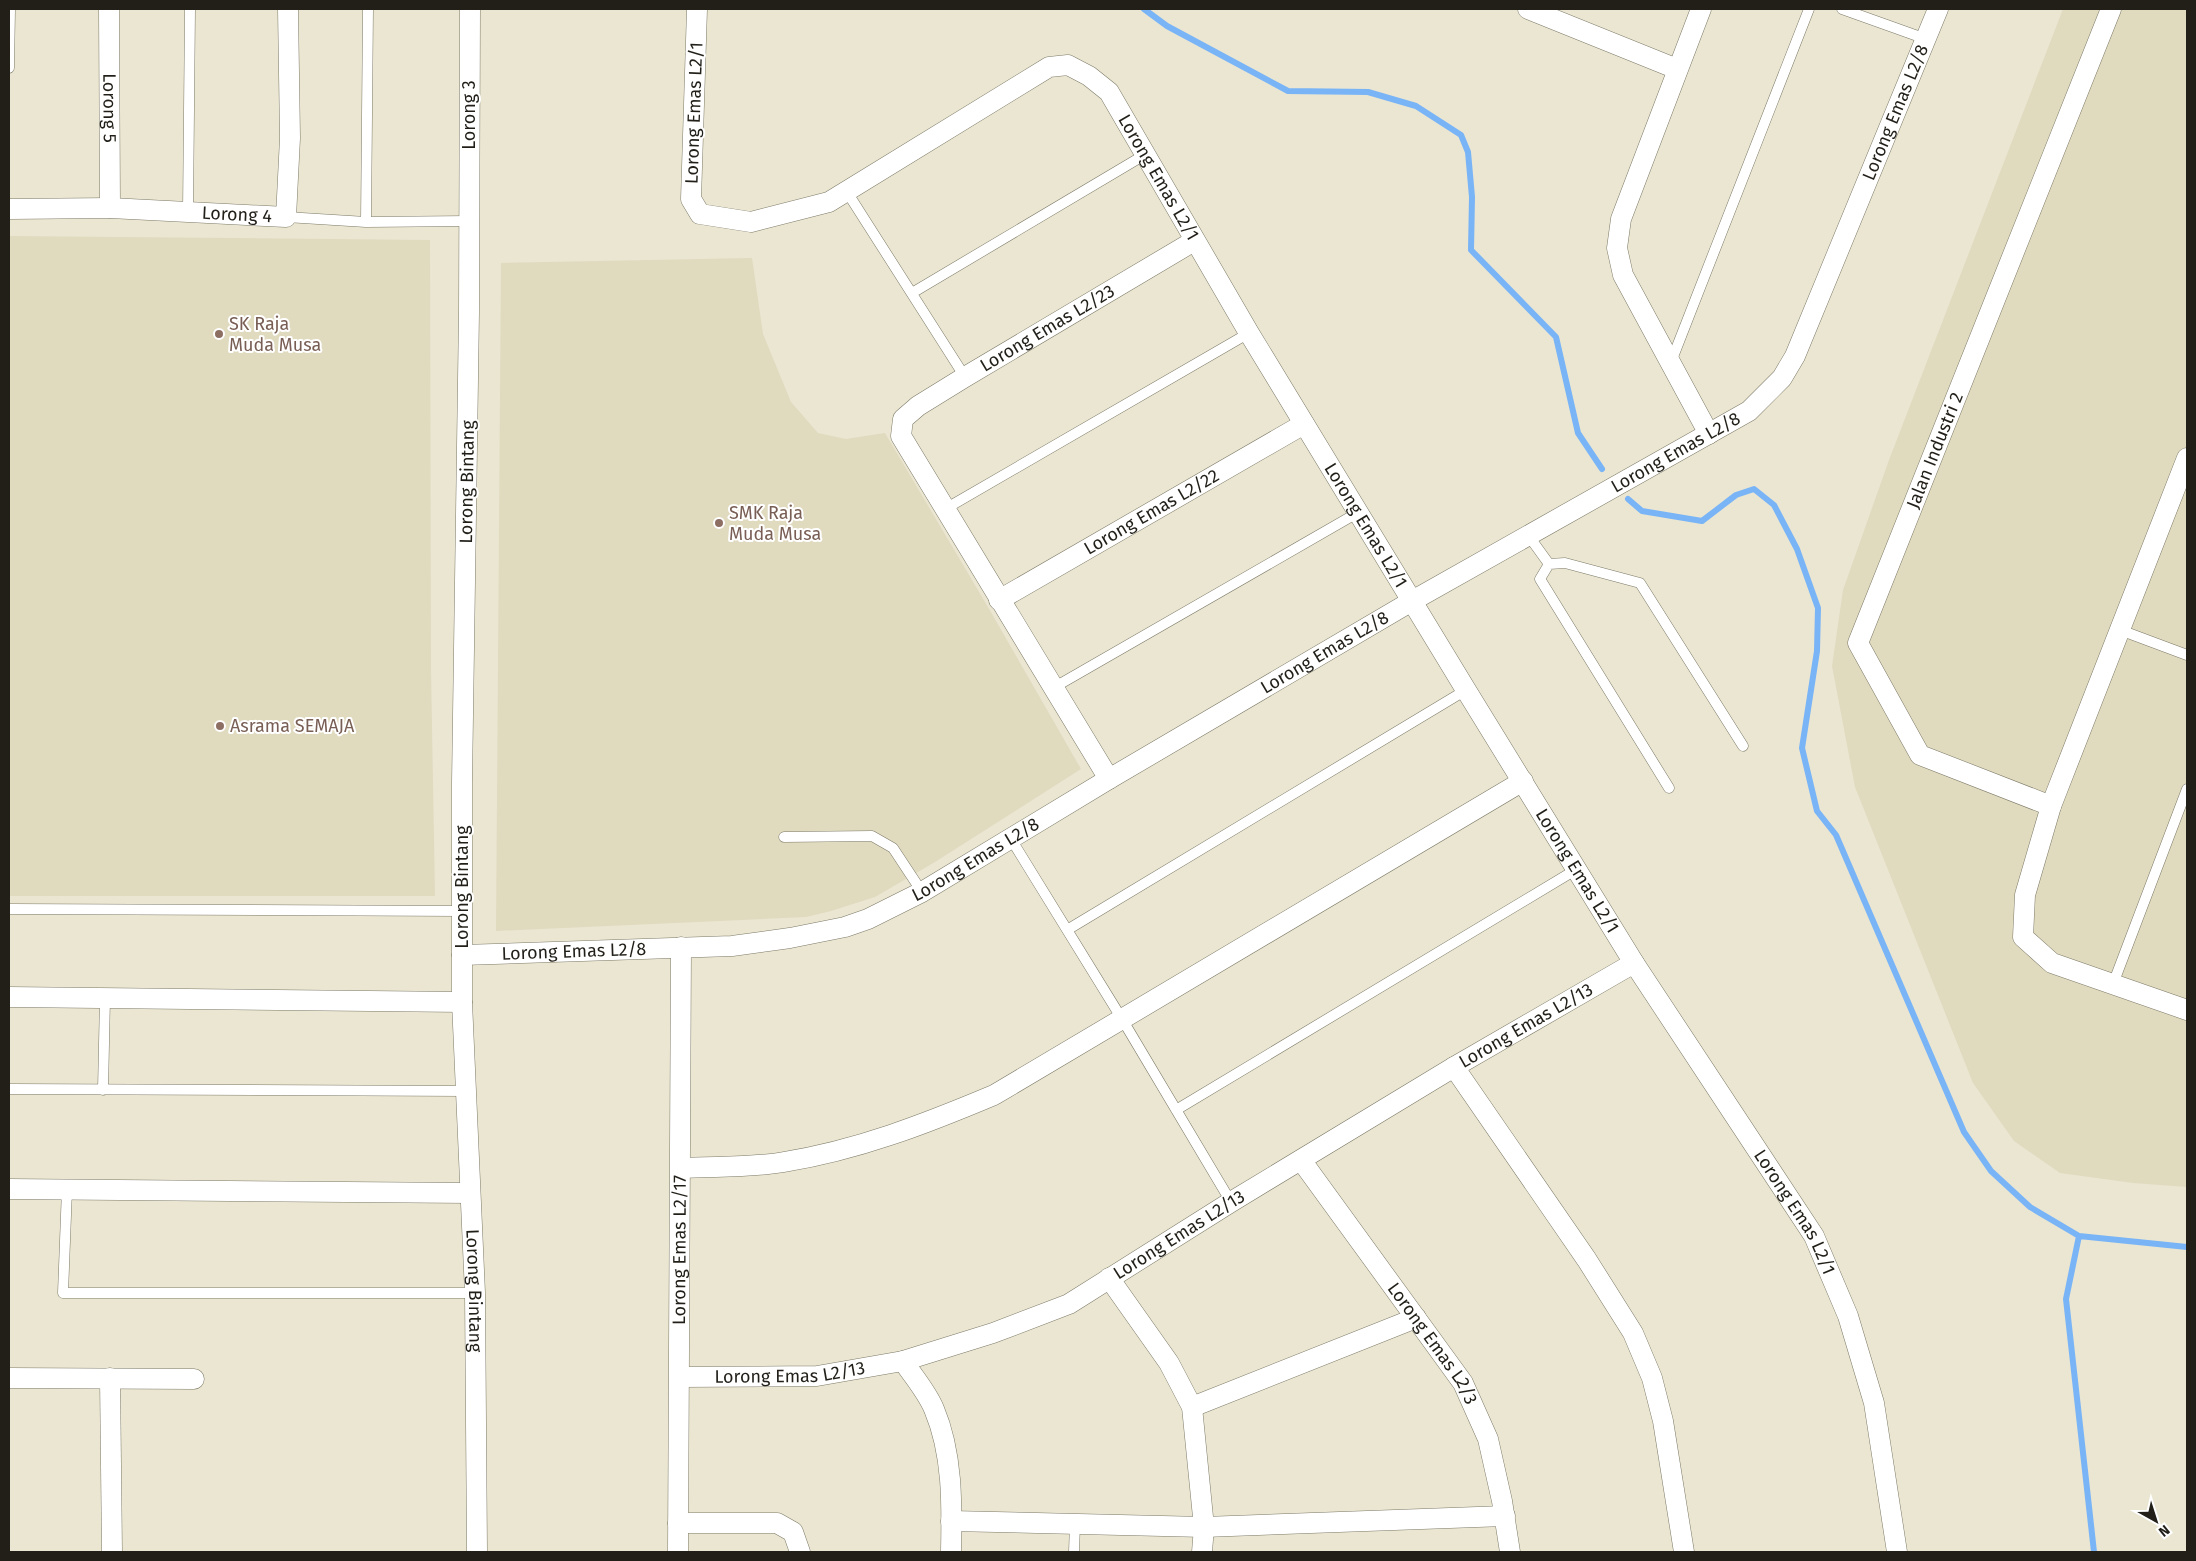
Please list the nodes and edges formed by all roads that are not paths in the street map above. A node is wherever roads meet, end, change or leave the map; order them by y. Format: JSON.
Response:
{"nodes":[{"id":1,"x":10,"y":9,"type":"edge"},
{"id":2,"x":109,"y":9,"type":"edge"},
{"id":3,"x":190,"y":9,"type":"edge"},
{"id":4,"x":288,"y":9,"type":"edge"},
{"id":5,"x":368,"y":9,"type":"edge"},
{"id":6,"x":470,"y":9,"type":"edge"},
{"id":7,"x":697,"y":9,"type":"edge"},
{"id":8,"x":1528,"y":9,"type":"edge"},
{"id":9,"x":1702,"y":9,"type":"edge"},
{"id":10,"x":1809,"y":9,"type":"edge"},
{"id":11,"x":1842,"y":9,"type":"edge"},
{"id":12,"x":1938,"y":9,"type":"edge"},
{"id":13,"x":2111,"y":9,"type":"edge"},
{"id":14,"x":1926,"y":39,"type":"junction"},
{"id":15,"x":9,"y":68,"type":"edge"},
{"id":16,"x":1677,"y":69,"type":"junction"},
{"id":17,"x":1146,"y":154,"type":"junction"},
{"id":18,"x":847,"y":192,"type":"junction"},
{"id":19,"x":110,"y":208,"type":"junction"},
{"id":20,"x":9,"y":209,"type":"edge"},
{"id":21,"x":188,"y":211,"type":"junction"},
{"id":22,"x":286,"y":217,"type":"junction"},
{"id":23,"x":469,"y":221,"type":"junction"},
{"id":24,"x":366,"y":222,"type":"junction"},
{"id":25,"x":1194,"y":241,"type":"junction"},
{"id":26,"x":912,"y":293,"type":"junction"},
{"id":27,"x":1249,"y":333,"type":"junction"},
{"id":28,"x":1671,"y":363,"type":"junction"},
{"id":29,"x":965,"y":377,"type":"junction"},
{"id":30,"x":1304,"y":424,"type":"junction"},
{"id":31,"x":1710,"y":434,"type":"junction"},
{"id":32,"x":2187,"y":458,"type":"edge"},
{"id":33,"x":945,"y":509,"type":"junction"},
{"id":34,"x":1359,"y":512,"type":"junction"},
{"id":35,"x":1528,"y":535,"type":"junction"},
{"id":36,"x":1549,"y":564,"type":"junction"},
{"id":37,"x":1000,"y":600,"type":"junction"},
{"id":38,"x":1412,"y":600,"type":"junction"},
{"id":39,"x":2120,"y":630,"type":"junction"},
{"id":40,"x":2187,"y":655,"type":"edge"},
{"id":41,"x":1053,"y":688,"type":"junction"},
{"id":42,"x":1466,"y":690,"type":"junction"},
{"id":43,"x":1743,"y":746,"type":"dead end"},
{"id":44,"x":1108,"y":779,"type":"junction"},
{"id":45,"x":1523,"y":781,"type":"junction"},
{"id":46,"x":1669,"y":788,"type":"dead end"},
{"id":47,"x":2187,"y":789,"type":"edge"},
{"id":48,"x":2051,"y":806,"type":"junction"},
{"id":49,"x":784,"y":837,"type":"dead end"},
{"id":50,"x":1011,"y":839,"type":"junction"},
{"id":51,"x":1577,"y":869,"type":"junction"},
{"id":52,"x":922,"y":892,"type":"junction"},
{"id":53,"x":9,"y":909,"type":"edge"},
{"id":54,"x":462,"y":911,"type":"junction"},
{"id":55,"x":1068,"y":930,"type":"junction"},
{"id":56,"x":681,"y":948,"type":"junction"},
{"id":57,"x":462,"y":955,"type":"junction"},
{"id":58,"x":1634,"y":963,"type":"junction"},
{"id":59,"x":2113,"y":984,"type":"junction"},
{"id":60,"x":9,"y":997,"type":"edge"},
{"id":61,"x":105,"y":998,"type":"junction"},
{"id":62,"x":462,"y":1002,"type":"junction"},
{"id":63,"x":2187,"y":1010,"type":"edge"},
{"id":64,"x":1122,"y":1019,"type":"junction"},
{"id":65,"x":1454,"y":1067,"type":"junction"},
{"id":66,"x":9,"y":1089,"type":"edge"},
{"id":67,"x":103,"y":1090,"type":"junction"},
{"id":68,"x":466,"y":1091,"type":"junction"},
{"id":69,"x":1176,"y":1110,"type":"junction"},
{"id":70,"x":1301,"y":1160,"type":"junction"},
{"id":71,"x":681,"y":1168,"type":"junction"},
{"id":72,"x":9,"y":1189,"type":"edge"},
{"id":73,"x":67,"y":1189,"type":"junction"},
{"id":74,"x":470,"y":1194,"type":"junction"},
{"id":75,"x":1231,"y":1202,"type":"junction"},
{"id":76,"x":1109,"y":1278,"type":"junction"},
{"id":77,"x":475,"y":1293,"type":"junction"},
{"id":78,"x":1416,"y":1318,"type":"junction"},
{"id":79,"x":903,"y":1361,"type":"junction"},
{"id":80,"x":680,"y":1377,"type":"junction"},
{"id":81,"x":9,"y":1378,"type":"edge"},
{"id":82,"x":110,"y":1378,"type":"junction"},
{"id":83,"x":194,"y":1379,"type":"dead end"},
{"id":84,"x":1192,"y":1407,"type":"junction"},
{"id":85,"x":1505,"y":1516,"type":"junction"},
{"id":86,"x":951,"y":1521,"type":"junction"},
{"id":87,"x":678,"y":1524,"type":"junction"},
{"id":88,"x":1075,"y":1524,"type":"junction"},
{"id":89,"x":1204,"y":1527,"type":"junction"},
{"id":90,"x":112,"y":1552,"type":"edge"},
{"id":91,"x":477,"y":1552,"type":"edge"},
{"id":92,"x":678,"y":1552,"type":"edge"},
{"id":93,"x":800,"y":1552,"type":"edge"},
{"id":94,"x":951,"y":1552,"type":"edge"},
{"id":95,"x":1074,"y":1552,"type":"edge"},
{"id":96,"x":1202,"y":1552,"type":"edge"},
{"id":97,"x":1510,"y":1552,"type":"edge"},
{"id":98,"x":1684,"y":1552,"type":"edge"},
{"id":99,"x":1897,"y":1552,"type":"edge"}],
"edges":[{"from":1,"to":15,"type":"lane"},
{"from":2,"to":19,"type":"street","name":"Lorong 5"},
{"from":3,"to":21,"type":"lane"},
{"from":4,"to":22,"type":"street","name":"Lorong 4"},
{"from":5,"to":24,"type":"lane"},
{"from":6,"to":23,"type":"street","name":"Lorong 3"},
{"from":7,"to":18,"type":"street","name":"Lorong Emas L2/1"},
{"from":8,"to":16,"type":"street"},
{"from":9,"to":16,"type":"street"},
{"from":10,"to":28,"type":"lane"},
{"from":11,"to":14,"type":"lane"},
{"from":12,"to":14,"type":"street","name":"Lorong Emas L2/8"},
{"from":13,"to":48,"type":"street","name":"Jalan Industri 2"},
{"from":14,"to":31,"type":"street","name":"Lorong Emas L2/8"},
{"from":16,"to":28,"type":"street"},
{"from":17,"to":18,"type":"street","name":"Lorong Emas L2/1"},
{"from":17,"to":25,"type":"street","name":"Lorong Emas L2/1"},
{"from":17,"to":26,"type":"lane"},
{"from":18,"to":26,"type":"lane"},
{"from":19,"to":20,"type":"street","name":"Lorong 4"},
{"from":19,"to":21,"type":"street","name":"Lorong 4"},
{"from":21,"to":22,"type":"street","name":"Lorong 4"},
{"from":22,"to":24,"type":"lane"},
{"from":23,"to":24,"type":"lane"},
{"from":23,"to":54,"type":"street","name":"Lorong Bintang"},
{"from":25,"to":27,"type":"street","name":"Lorong Emas L2/1"},
{"from":25,"to":29,"type":"street","name":"Lorong Emas L2/23"},
{"from":26,"to":29,"type":"lane"},
{"from":27,"to":30,"type":"street","name":"Lorong Emas L2/1"},
{"from":27,"to":33,"type":"lane"},
{"from":28,"to":31,"type":"street"},
{"from":29,"to":33,"type":"street","name":"Lorong Emas L2/23"},
{"from":30,"to":34,"type":"street","name":"Lorong Emas L2/1"},
{"from":30,"to":37,"type":"street","name":"Lorong Emas L2/22"},
{"from":31,"to":35,"type":"street","name":"Lorong Emas L2/8"},
{"from":32,"to":39,"type":"street"},
{"from":33,"to":37,"type":"street"},
{"from":34,"to":38,"type":"street","name":"Lorong Emas L2/1"},
{"from":34,"to":41,"type":"lane"},
{"from":35,"to":36,"type":"lane"},
{"from":35,"to":38,"type":"street","name":"Lorong Emas L2/8"},
{"from":36,"to":43,"type":"lane"},
{"from":36,"to":46,"type":"lane"},
{"from":37,"to":41,"type":"street"},
{"from":38,"to":42,"type":"street","name":"Lorong Emas L2/1"},
{"from":38,"to":44,"type":"street","name":"Lorong Emas L2/8"},
{"from":39,"to":40,"type":"lane"},
{"from":39,"to":48,"type":"street"},
{"from":41,"to":44,"type":"street"},
{"from":42,"to":45,"type":"street","name":"Lorong Emas L2/1"},
{"from":42,"to":55,"type":"lane"},
{"from":44,"to":50,"type":"street","name":"Lorong Emas L2/8"},
{"from":45,"to":51,"type":"street","name":"Lorong Emas L2/1"},
{"from":45,"to":64,"type":"street"},
{"from":47,"to":59,"type":"lane"},
{"from":48,"to":59,"type":"street"},
{"from":49,"to":52,"type":"lane"},
{"from":50,"to":52,"type":"street","name":"Lorong Emas L2/8"},
{"from":50,"to":55,"type":"lane"},
{"from":51,"to":58,"type":"street","name":"Lorong Emas L2/1"},
{"from":51,"to":69,"type":"lane"},
{"from":52,"to":56,"type":"street","name":"Lorong Emas L2/8"},
{"from":53,"to":54,"type":"lane"},
{"from":54,"to":57,"type":"street","name":"Lorong Bintang"},
{"from":55,"to":64,"type":"lane"},
{"from":56,"to":57,"type":"street","name":"Lorong Emas L2/8"},
{"from":56,"to":71,"type":"street","name":"Lorong Emas L2/17"},
{"from":57,"to":62,"type":"street","name":"Lorong Bintang"},
{"from":58,"to":65,"type":"street","name":"Lorong Emas L2/13"},
{"from":58,"to":99,"type":"street","name":"Lorong Emas L2/1"},
{"from":59,"to":63,"type":"street"},
{"from":60,"to":61,"type":"street"},
{"from":61,"to":62,"type":"street"},
{"from":61,"to":67,"type":"lane"},
{"from":62,"to":68,"type":"street","name":"Lorong Bintang"},
{"from":64,"to":69,"type":"lane"},
{"from":64,"to":71,"type":"street"},
{"from":65,"to":70,"type":"street","name":"Lorong Emas L2/13"},
{"from":65,"to":98,"type":"street"},
{"from":66,"to":67,"type":"lane"},
{"from":67,"to":68,"type":"lane"},
{"from":68,"to":74,"type":"street","name":"Lorong Bintang"},
{"from":69,"to":75,"type":"lane"},
{"from":70,"to":75,"type":"street","name":"Lorong Emas L2/13"},
{"from":70,"to":78,"type":"street","name":"Lorong Emas L2/3"},
{"from":71,"to":80,"type":"street","name":"Lorong Emas L2/17"},
{"from":72,"to":73,"type":"street"},
{"from":73,"to":74,"type":"street"},
{"from":73,"to":77,"type":"lane"},
{"from":74,"to":77,"type":"street","name":"Lorong Bintang"},
{"from":75,"to":76,"type":"street","name":"Lorong Emas L2/13"},
{"from":76,"to":79,"type":"street","name":"Lorong Emas L2/13"},
{"from":76,"to":84,"type":"street"},
{"from":77,"to":91,"type":"street","name":"Lorong Bintang"},
{"from":78,"to":84,"type":"street"},
{"from":78,"to":85,"type":"street","name":"Lorong Emas L2/3"},
{"from":79,"to":80,"type":"street","name":"Lorong Emas L2/13"},
{"from":79,"to":86,"type":"street"},
{"from":80,"to":87,"type":"street","name":"Lorong Emas L2/17"},
{"from":81,"to":82,"type":"street"},
{"from":82,"to":83,"type":"street"},
{"from":82,"to":90,"type":"street"},
{"from":84,"to":89,"type":"street"},
{"from":85,"to":89,"type":"street"},
{"from":85,"to":97,"type":"street","name":"Lorong Emas L2/3"},
{"from":86,"to":88,"type":"street"},
{"from":86,"to":94,"type":"street"},
{"from":87,"to":92,"type":"street","name":"Lorong Emas L2/17"},
{"from":87,"to":93,"type":"street"},
{"from":88,"to":89,"type":"street"},
{"from":88,"to":95,"type":"lane"},
{"from":89,"to":96,"type":"street"}]}
